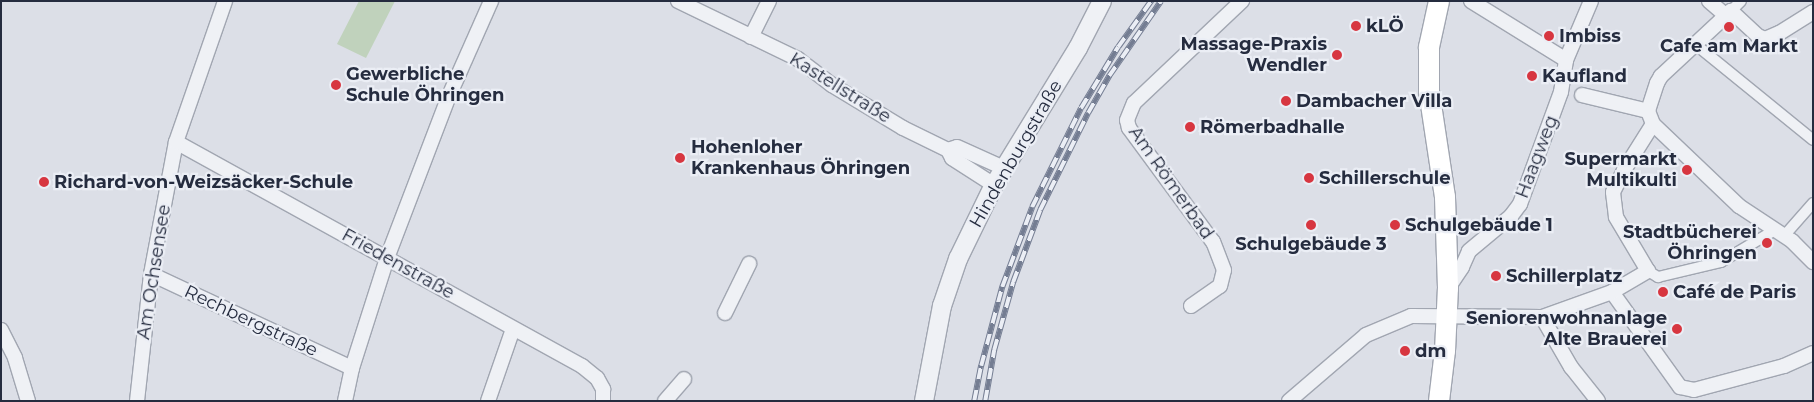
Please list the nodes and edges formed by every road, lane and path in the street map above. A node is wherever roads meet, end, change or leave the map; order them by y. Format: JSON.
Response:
{"nodes":[{"id":1,"x":225,"y":1,"type":"edge"},
{"id":2,"x":491,"y":1,"type":"edge"},
{"id":3,"x":769,"y":1,"type":"edge"},
{"id":4,"x":1102,"y":1,"type":"edge"},
{"id":5,"x":1242,"y":1,"type":"edge"},
{"id":6,"x":1439,"y":1,"type":"edge"},
{"id":7,"x":1471,"y":1,"type":"edge"},
{"id":8,"x":1591,"y":1,"type":"edge"},
{"id":9,"x":1709,"y":1,"type":"edge"},
{"id":10,"x":686,"y":3,"type":"edge"},
{"id":11,"x":1733,"y":9,"type":"edge"},
{"id":12,"x":1813,"y":12,"type":"edge"},
{"id":13,"x":751,"y":37,"type":"junction"},
{"id":14,"x":1695,"y":44,"type":"junction"},
{"id":15,"x":1566,"y":60,"type":"junction"},
{"id":16,"x":1582,"y":96,"type":"dead end"},
{"id":17,"x":1648,"y":111,"type":"junction"},
{"id":18,"x":1654,"y":124,"type":"junction"},
{"id":19,"x":1813,"y":140,"type":"edge"},
{"id":20,"x":176,"y":142,"type":"junction"},
{"id":21,"x":948,"y":150,"type":"junction"},
{"id":22,"x":1004,"y":168,"type":"junction"},
{"id":23,"x":994,"y":185,"type":"junction"},
{"id":24,"x":1813,"y":203,"type":"edge"},
{"id":25,"x":1780,"y":232,"type":"junction"},
{"id":26,"x":387,"y":258,"type":"junction"},
{"id":27,"x":1813,"y":262,"type":"edge"},
{"id":28,"x":749,"y":264,"type":"dead end"},
{"id":29,"x":1648,"y":271,"type":"junction"},
{"id":30,"x":151,"y":274,"type":"junction"},
{"id":31,"x":1448,"y":288,"type":"junction"},
{"id":32,"x":1612,"y":292,"type":"junction"},
{"id":33,"x":1191,"y":306,"type":"dead end"},
{"id":34,"x":724,"y":313,"type":"dead end"},
{"id":35,"x":1448,"y":315,"type":"junction"},
{"id":36,"x":1542,"y":317,"type":"junction"},
{"id":37,"x":513,"y":329,"type":"junction"},
{"id":38,"x":1,"y":330,"type":"edge"},
{"id":39,"x":1813,"y":353,"type":"edge"},
{"id":40,"x":352,"y":368,"type":"junction"},
{"id":41,"x":684,"y":379,"type":"dead end"},
{"id":42,"x":28,"y":401,"type":"edge"},
{"id":43,"x":137,"y":401,"type":"edge"},
{"id":44,"x":345,"y":401,"type":"edge"},
{"id":45,"x":488,"y":401,"type":"edge"},
{"id":46,"x":603,"y":401,"type":"edge"},
{"id":47,"x":665,"y":401,"type":"edge"},
{"id":48,"x":924,"y":401,"type":"edge"},
{"id":49,"x":1289,"y":401,"type":"edge"},
{"id":50,"x":1439,"y":401,"type":"edge"},
{"id":51,"x":1598,"y":401,"type":"edge"}],
"edges":[{"from":1,"to":20,"type":"street","name":"Am Ochsensee"},
{"from":2,"to":26,"type":"street"},
{"from":3,"to":13,"type":"street"},
{"from":4,"to":22,"type":"street","name":"Hindenburgstraße"},
{"from":5,"to":33,"type":"street","name":"Am Römerbad"},
{"from":6,"to":31,"type":"main road"},
{"from":7,"to":15,"type":"street"},
{"from":8,"to":15,"type":"street","name":"Haagweg"},
{"from":9,"to":11,"type":"street"},
{"from":10,"to":13,"type":"street","name":"Kastellstraße"},
{"from":11,"to":12,"type":"street"},
{"from":11,"to":14,"type":"street"},
{"from":13,"to":21,"type":"street","name":"Kastellstraße"},
{"from":14,"to":17,"type":"street"},
{"from":14,"to":19,"type":"street"},
{"from":15,"to":31,"type":"street","name":"Haagweg"},
{"from":16,"to":17,"type":"street"},
{"from":17,"to":18,"type":"street"},
{"from":18,"to":25,"type":"street"},
{"from":18,"to":29,"type":"street"},
{"from":20,"to":26,"type":"street","name":"Friedenstraße"},
{"from":20,"to":30,"type":"street","name":"Am Ochsensee"},
{"from":21,"to":22,"type":"street","name":"Kastellstraße"},
{"from":21,"to":23,"type":"street","name":"Kastellstraße"},
{"from":22,"to":23,"type":"street","name":"Hindenburgstraße"},
{"from":23,"to":48,"type":"street","name":"Hindenburgstraße"},
{"from":24,"to":25,"type":"street"},
{"from":25,"to":27,"type":"street"},
{"from":25,"to":29,"type":"street"},
{"from":26,"to":37,"type":"street","name":"Friedenstraße"},
{"from":26,"to":40,"type":"street"},
{"from":28,"to":34,"type":"street"},
{"from":29,"to":32,"type":"street"},
{"from":30,"to":40,"type":"street","name":"Rechbergstraße"},
{"from":30,"to":43,"type":"street","name":"Am Ochsensee"},
{"from":31,"to":35,"type":"main road"},
{"from":32,"to":36,"type":"street"},
{"from":32,"to":39,"type":"street"},
{"from":35,"to":36,"type":"street"},
{"from":35,"to":49,"type":"street"},
{"from":35,"to":50,"type":"main road"},
{"from":36,"to":51,"type":"street"},
{"from":37,"to":45,"type":"street"},
{"from":37,"to":46,"type":"street","name":"Friedenstraße"},
{"from":38,"to":42,"type":"street"},
{"from":40,"to":44,"type":"street"},
{"from":41,"to":47,"type":"street"}]}
